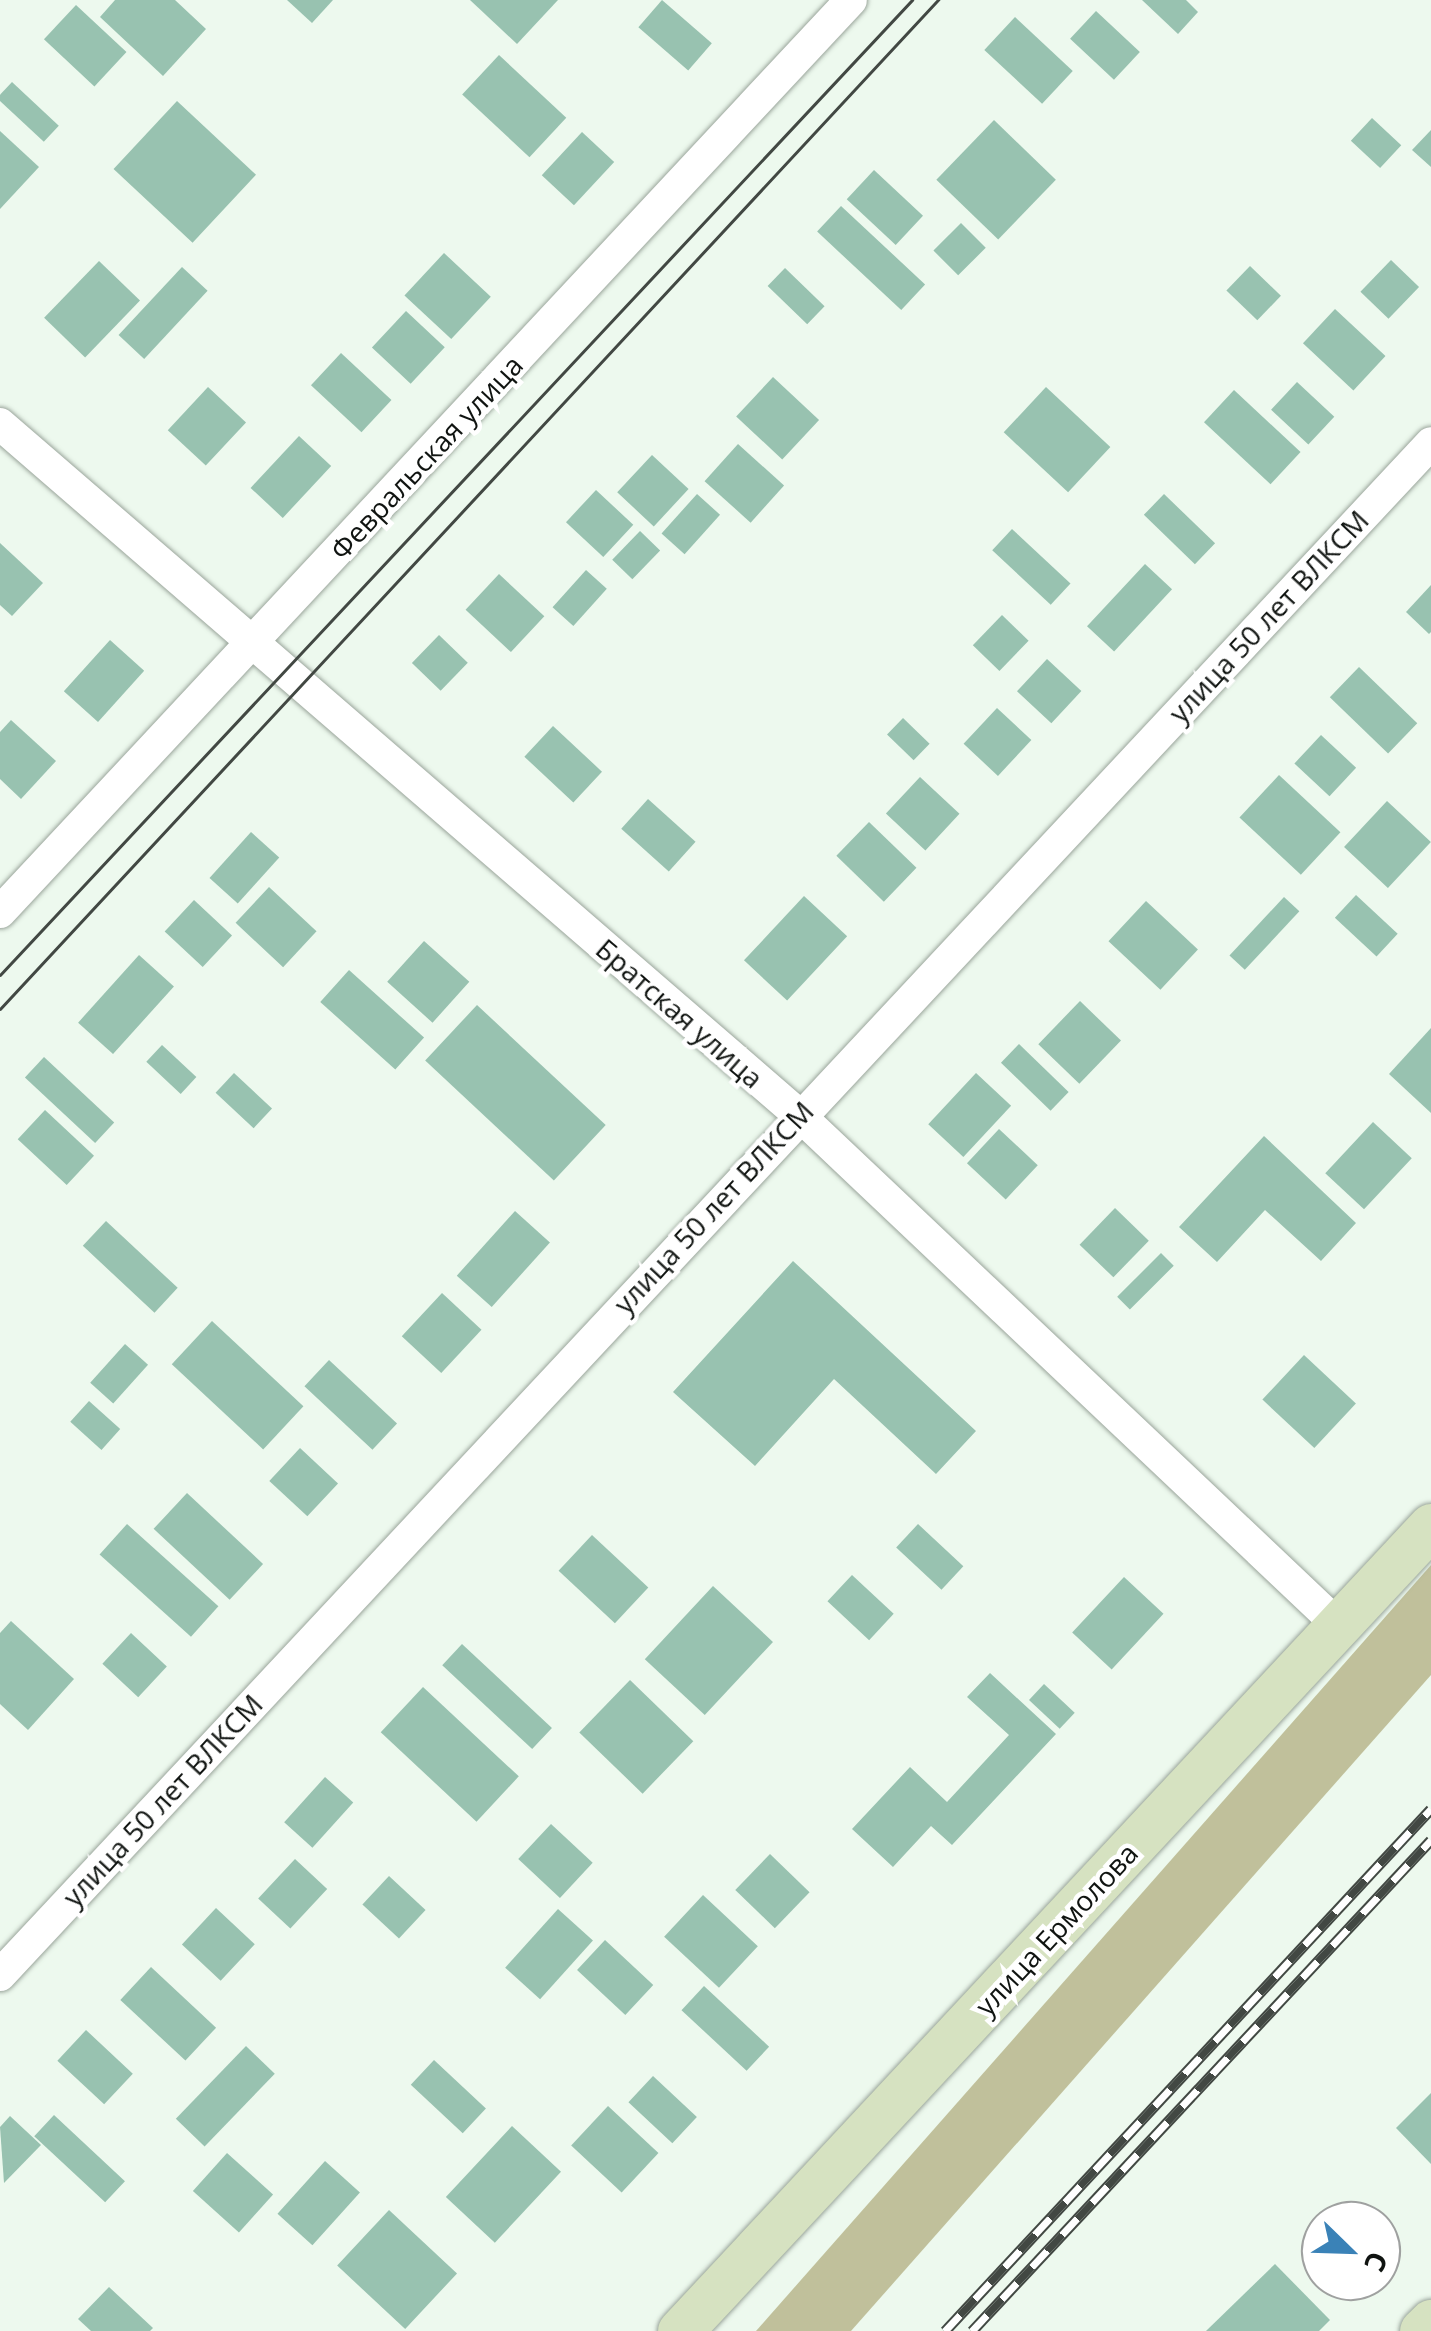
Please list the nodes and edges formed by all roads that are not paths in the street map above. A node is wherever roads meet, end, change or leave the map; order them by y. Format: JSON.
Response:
{"nodes":[{"id":1,"x":851,"y":0,"type":"edge"},
{"id":2,"x":0,"y":424,"type":"edge"},
{"id":3,"x":1431,"y":443,"type":"edge"},
{"id":4,"x":252,"y":644,"type":"junction"},
{"id":5,"x":0,"y":912,"type":"edge"},
{"id":6,"x":798,"y":1114,"type":"junction"},
{"id":7,"x":1431,"y":1526,"type":"edge"},
{"id":8,"x":1339,"y":1626,"type":"junction"},
{"id":9,"x":0,"y":1975,"type":"edge"},
{"id":10,"x":1431,"y":2322,"type":"edge"},
{"id":11,"x":680,"y":2331,"type":"edge"},
{"id":12,"x":1422,"y":2331,"type":"edge"}],
"edges":[{"from":1,"to":4,"type":"street","name":"Февральская улица"},
{"from":2,"to":4,"type":"street","name":"Братская улица"},
{"from":3,"to":6,"type":"street","name":"улица 50 лет ВЛКСМ"},
{"from":4,"to":5,"type":"street","name":"Февральская улица"},
{"from":4,"to":6,"type":"street","name":"Братская улица"},
{"from":6,"to":8,"type":"street","name":"Братская улица"},
{"from":6,"to":9,"type":"street","name":"улица 50 лет ВЛКСМ"},
{"from":7,"to":8,"type":"street","name":"улица Ермолова"},
{"from":8,"to":11,"type":"street","name":"улица Ермолова"},
{"from":10,"to":12,"type":"street"}]}
